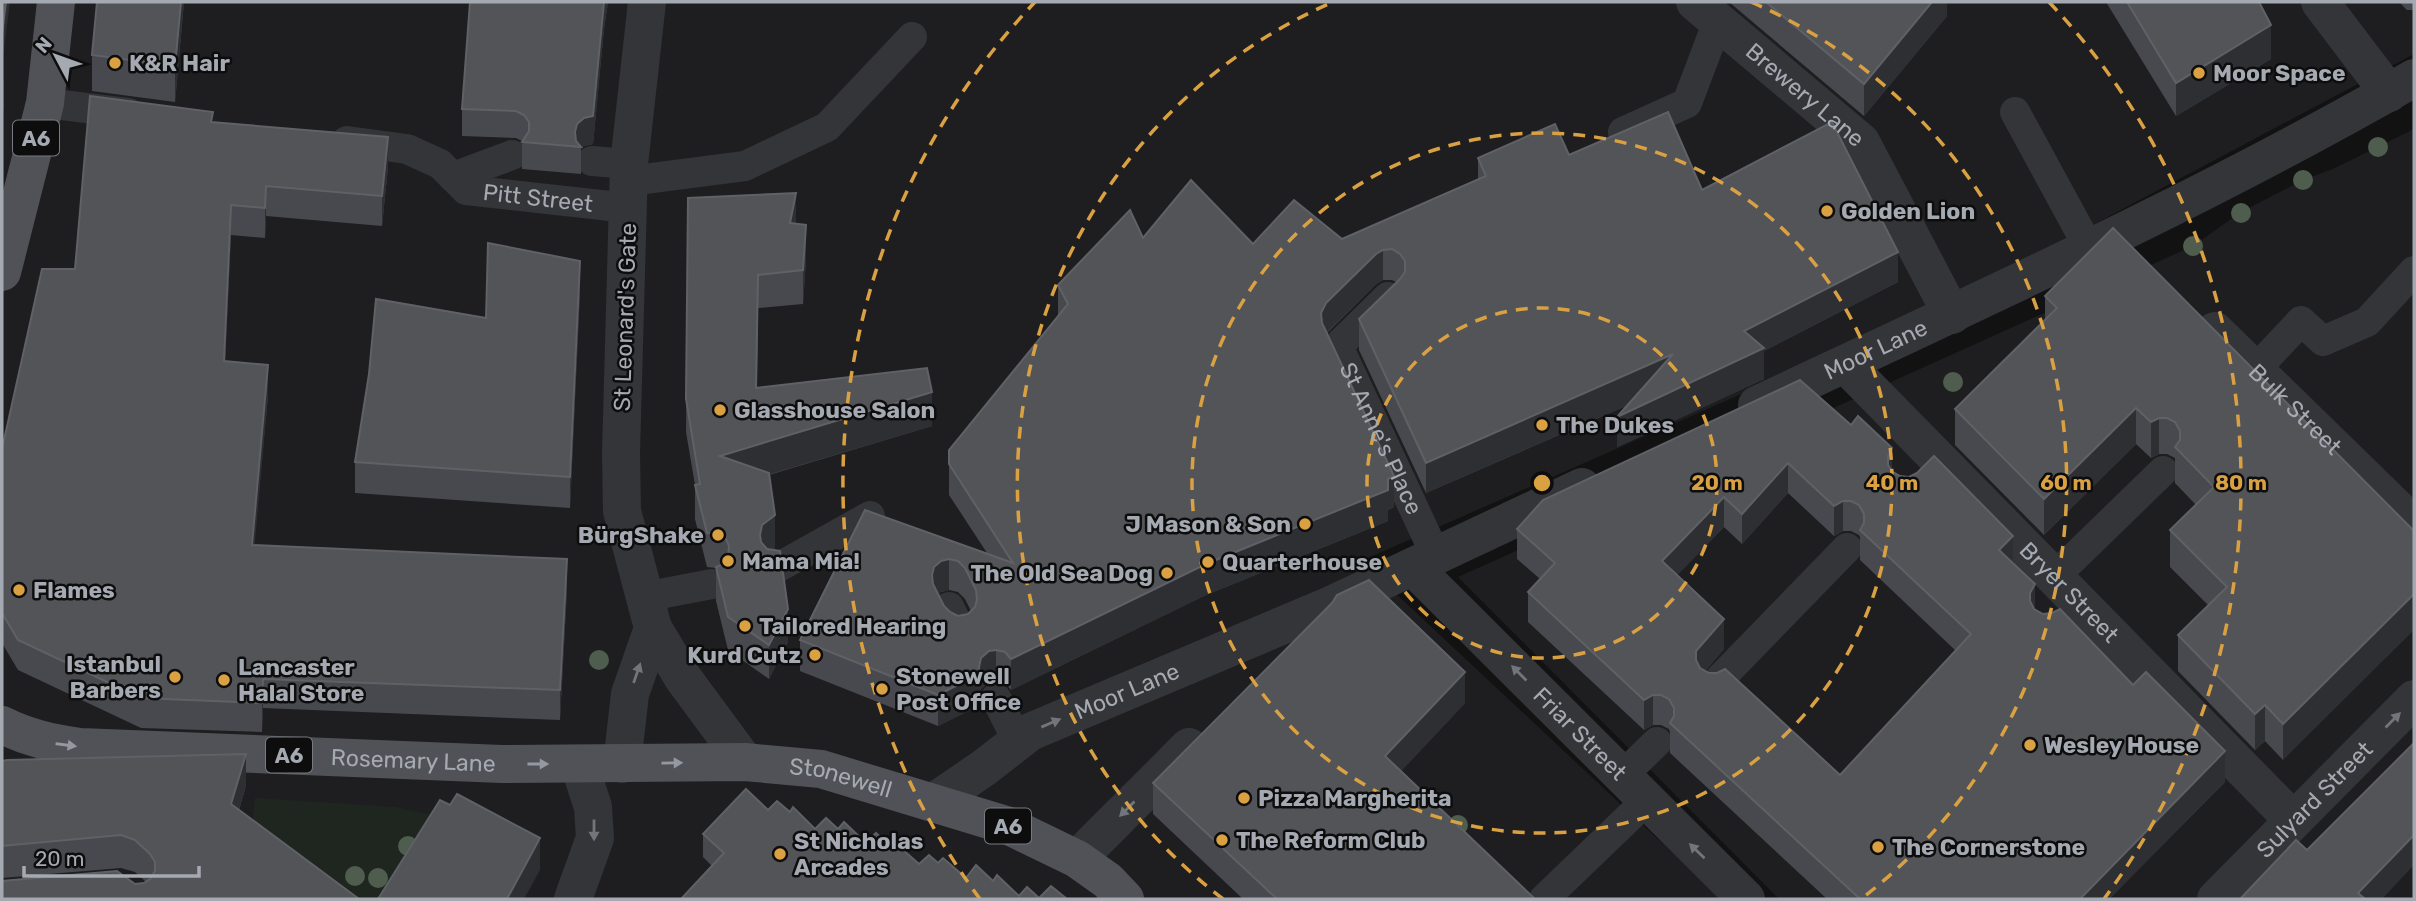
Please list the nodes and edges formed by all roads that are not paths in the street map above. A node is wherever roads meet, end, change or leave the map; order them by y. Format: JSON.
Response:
{"nodes":[{"id":1,"x":56,"y":2,"type":"edge"},
{"id":2,"x":647,"y":2,"type":"edge"},
{"id":3,"x":2320,"y":2,"type":"edge"},
{"id":4,"x":1706,"y":11,"type":"edge"},
{"id":5,"x":912,"y":37,"type":"dead end"},
{"id":6,"x":2401,"y":86,"type":"edge"},
{"id":7,"x":45,"y":103,"type":"junction"},
{"id":8,"x":2015,"y":112,"type":"dead end"},
{"id":9,"x":152,"y":116,"type":"edge"},
{"id":10,"x":316,"y":136,"type":"edge"},
{"id":11,"x":1604,"y":141,"type":"edge"},
{"id":12,"x":512,"y":155,"type":"dead end"},
{"id":13,"x":592,"y":162,"type":"dead end"},
{"id":14,"x":453,"y":177,"type":"junction"},
{"id":15,"x":13,"y":184,"type":"edge"},
{"id":16,"x":628,"y":185,"type":"junction"},
{"id":17,"x":2102,"y":241,"type":"junction"},
{"id":18,"x":2145,"y":265,"type":"edge"},
{"id":19,"x":2414,"y":271,"type":"edge"},
{"id":20,"x":2,"y":272,"type":"edge"},
{"id":21,"x":1388,"y":297,"type":"edge"},
{"id":22,"x":2185,"y":303,"type":"edge"},
{"id":23,"x":1952,"y":315,"type":"junction"},
{"id":24,"x":1845,"y":364,"type":"junction"},
{"id":25,"x":2255,"y":370,"type":"junction"},
{"id":26,"x":1721,"y":422,"type":"edge"},
{"id":27,"x":2163,"y":471,"type":"dead end"},
{"id":28,"x":1609,"y":474,"type":"edge"},
{"id":29,"x":870,"y":516,"type":"edge"},
{"id":30,"x":2414,"y":525,"type":"edge"},
{"id":31,"x":1847,"y":548,"type":"dead end"},
{"id":32,"x":1425,"y":561,"type":"junction"},
{"id":33,"x":777,"y":568,"type":"edge"},
{"id":34,"x":712,"y":584,"type":"dead end"},
{"id":35,"x":2062,"y":597,"type":"junction"},
{"id":36,"x":1331,"y":605,"type":"junction"},
{"id":37,"x":648,"y":613,"type":"junction"},
{"id":38,"x":1264,"y":672,"type":"edge"},
{"id":39,"x":1713,"y":686,"type":"edge"},
{"id":40,"x":996,"y":698,"type":"dead end"},
{"id":41,"x":2414,"y":699,"type":"edge"},
{"id":42,"x":1216,"y":720,"type":"edge"},
{"id":43,"x":2,"y":724,"type":"edge"},
{"id":44,"x":1018,"y":742,"type":"junction"},
{"id":45,"x":1657,"y":742,"type":"dead end"},
{"id":46,"x":745,"y":762,"type":"junction"},
{"id":47,"x":579,"y":764,"type":"junction"},
{"id":48,"x":622,"y":764,"type":"junction"},
{"id":49,"x":1634,"y":789,"type":"junction"},
{"id":50,"x":934,"y":802,"type":"junction"},
{"id":51,"x":2292,"y":820,"type":"junction"},
{"id":52,"x":1077,"y":859,"type":"junction"},
{"id":53,"x":573,"y":899,"type":"edge"},
{"id":54,"x":1125,"y":899,"type":"edge"},
{"id":55,"x":1544,"y":899,"type":"edge"},
{"id":56,"x":1746,"y":899,"type":"edge"},
{"id":57,"x":2216,"y":899,"type":"edge"}],
"edges":[{"from":1,"to":7,"type":"main road","number":"A6"},
{"from":2,"to":16,"type":"street","name":"St Leonard's Gate"},
{"from":3,"to":6,"type":"street"},
{"from":4,"to":11,"type":"lane"},
{"from":4,"to":23,"type":"street","name":"Brewery Lane"},
{"from":5,"to":16,"type":"lane"},
{"from":6,"to":17,"type":"street","name":"Moor Lane"},
{"from":7,"to":9,"type":"lane"},
{"from":7,"to":15,"type":"main road","number":"A6"},
{"from":8,"to":17,"type":"lane"},
{"from":10,"to":14,"type":"lane","name":"Pitt Street"},
{"from":12,"to":14,"type":"lane"},
{"from":13,"to":16,"type":"lane"},
{"from":14,"to":16,"type":"lane","name":"Pitt Street"},
{"from":15,"to":20,"type":"main road","number":"A6"},
{"from":16,"to":37,"type":"street","name":"St Leonard's Gate"},
{"from":17,"to":18,"type":"street"},
{"from":17,"to":23,"type":"street","name":"Moor Lane"},
{"from":19,"to":25,"type":"lane"},
{"from":21,"to":32,"type":"lane","name":"St Anne's Place"},
{"from":22,"to":25,"type":"street","name":"Bulk Street"},
{"from":23,"to":24,"type":"street","name":"Moor Lane"},
{"from":24,"to":26,"type":"street","name":"Moor Lane"},
{"from":24,"to":35,"type":"street","name":"Bryer Street"},
{"from":25,"to":30,"type":"street","name":"Bulk Street"},
{"from":27,"to":35,"type":"lane"},
{"from":28,"to":32,"type":"street","name":"Moor Lane"},
{"from":29,"to":33,"type":"lane"},
{"from":31,"to":39,"type":"lane"},
{"from":32,"to":36,"type":"street","name":"Moor Lane"},
{"from":49,"to":32,"type":"street","name":"Friar Street","one_way":true},
{"from":34,"to":37,"type":"lane"},
{"from":35,"to":51,"type":"street","name":"Bryer Street"},
{"from":36,"to":38,"type":"street","name":"Moor Lane"},
{"from":44,"to":36,"type":"street","name":"Moor Lane","one_way":true},
{"from":37,"to":46,"type":"street","name":"St Leonard's Gate"},
{"from":48,"to":37,"type":"street","one_way":true},
{"from":40,"to":44,"type":"lane"},
{"from":51,"to":41,"type":"street","name":"Sulyard Street","one_way":true},
{"from":42,"to":52,"type":"street","one_way":true},
{"from":43,"to":47,"type":"main road","name":"Rosemary Lane","number":"A6","one_way":true},
{"from":44,"to":50,"type":"street","name":"Moor Lane"},
{"from":45,"to":49,"type":"lane"},
{"from":48,"to":46,"type":"main road","name":"Rosemary Lane","number":"A6","one_way":true},
{"from":46,"to":50,"type":"main road","name":"Stonewell","number":"A6"},
{"from":47,"to":48,"type":"main road","name":"Rosemary Lane","number":"A6"},
{"from":47,"to":53,"type":"street","one_way":true},
{"from":49,"to":55,"type":"lane"},
{"from":56,"to":49,"type":"street","name":"Friar Street","one_way":true},
{"from":50,"to":52,"type":"main road","number":"A6"},
{"from":51,"to":57,"type":"street","name":"Sulyard Street"},
{"from":52,"to":54,"type":"main road","number":"A6"}]}
